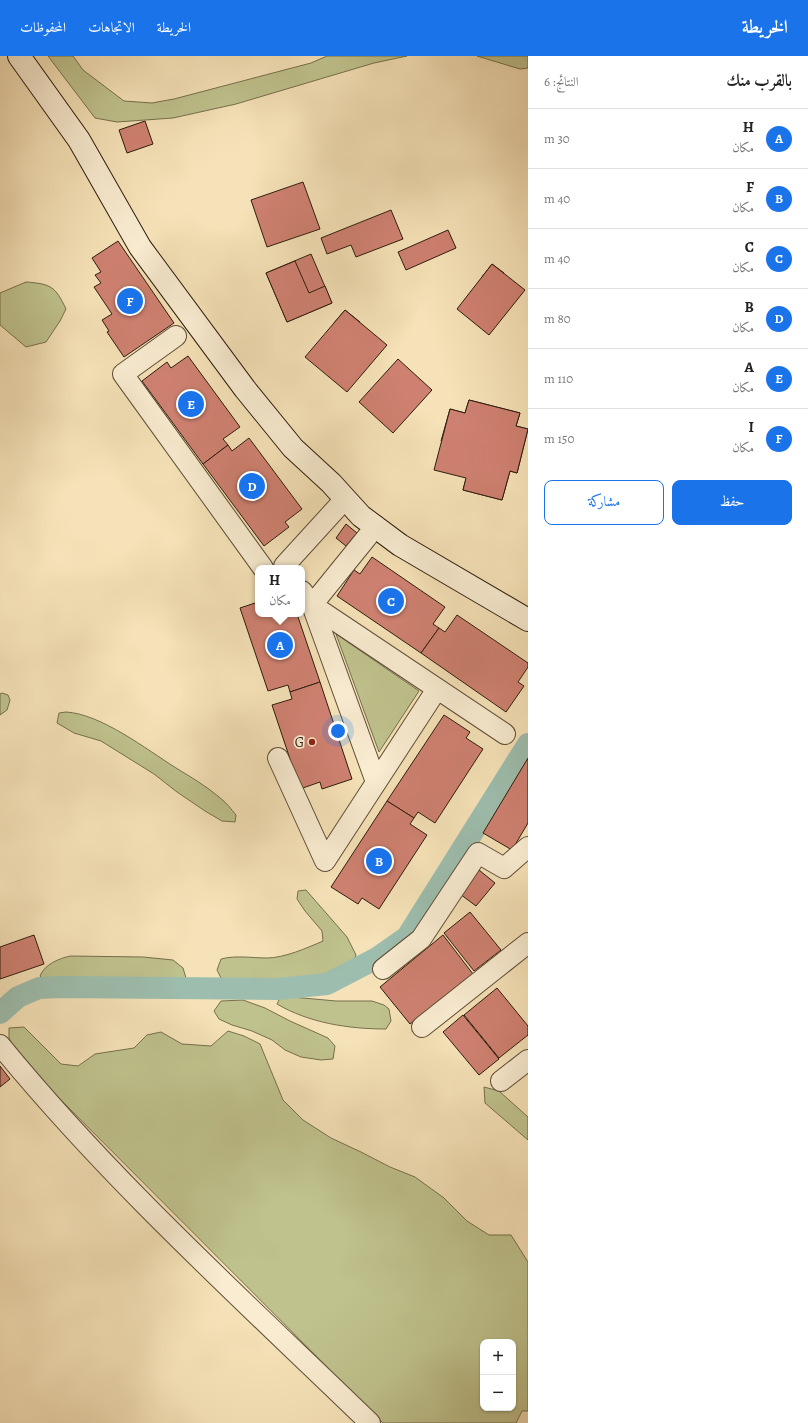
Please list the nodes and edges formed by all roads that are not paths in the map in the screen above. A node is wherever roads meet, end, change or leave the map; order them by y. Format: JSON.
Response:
{"nodes":[{"id":1,"x":19,"y":56,"type":"edge"},
{"id":2,"x":176,"y":336,"type":"dead end"},
{"id":3,"x":345,"y":499,"type":"junction"},
{"id":4,"x":376,"y":526,"type":"junction"},
{"id":5,"x":261,"y":565,"type":"edge"},
{"id":6,"x":285,"y":565,"type":"edge"},
{"id":7,"x":307,"y":598,"type":"edge"},
{"id":8,"x":528,"y":620,"type":"edge"},
{"id":9,"x":437,"y":690,"type":"junction"},
{"id":10,"x":505,"y":734,"type":"dead end"},
{"id":11,"x":278,"y":758,"type":"dead end"},
{"id":12,"x":376,"y":782,"type":"junction"},
{"id":13,"x":528,"y":847,"type":"edge"},
{"id":14,"x":528,"y":943,"type":"edge"},
{"id":15,"x":384,"y":969,"type":"dead end"},
{"id":16,"x":422,"y":1027,"type":"dead end"},
{"id":17,"x":0,"y":1045,"type":"edge"},
{"id":18,"x":528,"y":1060,"type":"edge"},
{"id":19,"x":501,"y":1081,"type":"dead end"},
{"id":20,"x":370,"y":1423,"type":"edge"}],
"edges":[{"from":1,"to":3,"type":"main road"},
{"from":2,"to":5,"type":"street"},
{"from":3,"to":4,"type":"main road"},
{"from":3,"to":6,"type":"street"},
{"from":4,"to":7,"type":"street"},
{"from":4,"to":8,"type":"main road"},
{"from":7,"to":9,"type":"street"},
{"from":7,"to":12,"type":"street"},
{"from":9,"to":10,"type":"street"},
{"from":9,"to":12,"type":"street"},
{"from":11,"to":12,"type":"street"},
{"from":13,"to":15,"type":"street"},
{"from":14,"to":16,"type":"street"},
{"from":17,"to":20,"type":"street"},
{"from":18,"to":19,"type":"street"}]}
